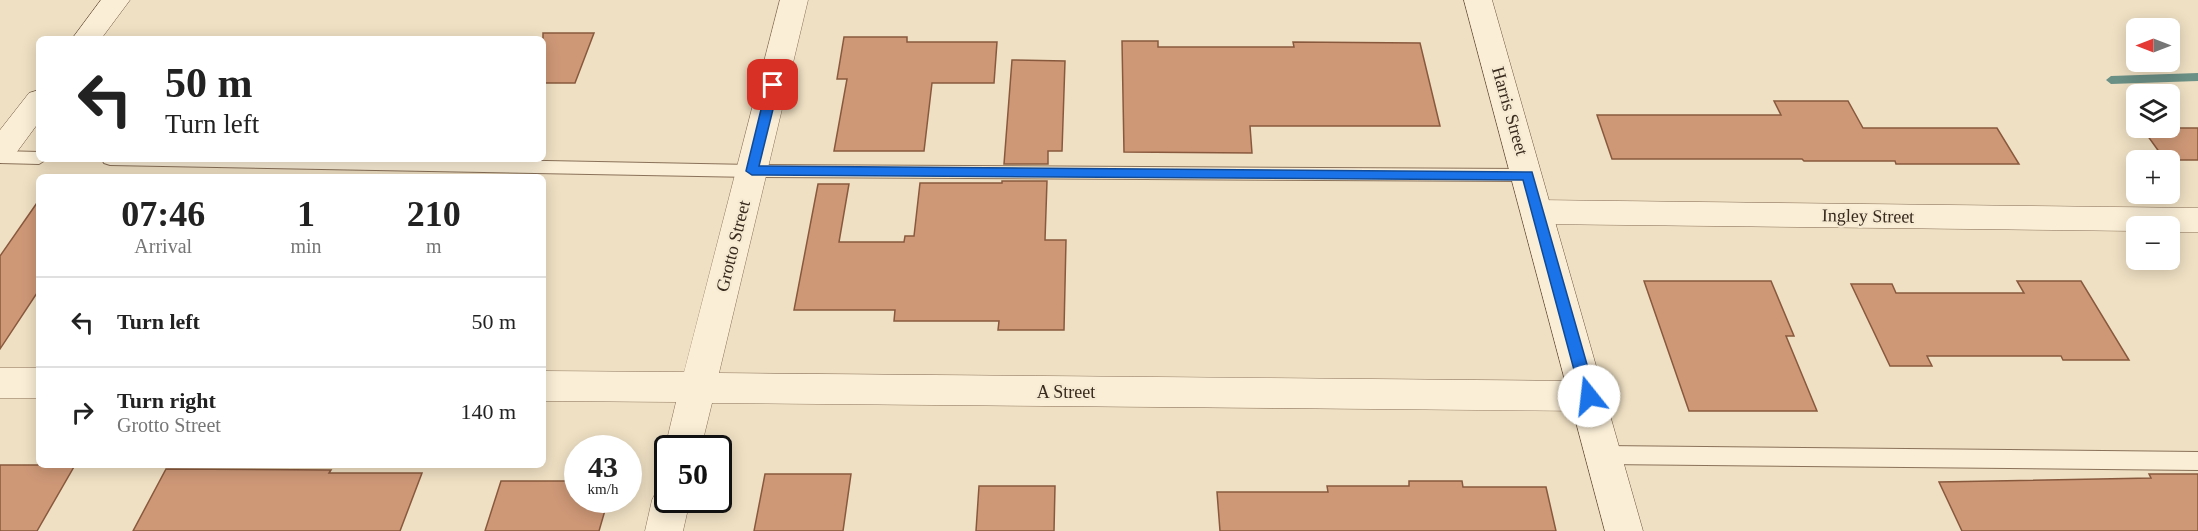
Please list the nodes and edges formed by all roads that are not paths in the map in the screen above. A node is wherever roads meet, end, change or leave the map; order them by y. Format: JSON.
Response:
{"nodes":[{"id":1,"x":116,"y":0,"type":"edge"},
{"id":2,"x":794,"y":0,"type":"edge"},
{"id":3,"x":1478,"y":0,"type":"edge"},
{"id":4,"x":88,"y":36,"type":"edge"},
{"id":5,"x":36,"y":104,"type":"edge"},
{"id":6,"x":0,"y":152,"type":"edge"},
{"id":7,"x":0,"y":157,"type":"edge"},
{"id":8,"x":36,"y":158,"type":"edge"},
{"id":9,"x":270,"y":162,"type":"edge"},
{"id":10,"x":752,"y":171,"type":"junction"},
{"id":11,"x":1528,"y":175,"type":"junction"},
{"id":12,"x":1537,"y":212,"type":"junction"},
{"id":13,"x":2198,"y":220,"type":"edge"},
{"id":14,"x":0,"y":383,"type":"edge"},
{"id":15,"x":36,"y":383,"type":"edge"},
{"id":16,"x":546,"y":386,"type":"edge"},
{"id":17,"x":698,"y":388,"type":"junction"},
{"id":18,"x":1589,"y":396,"type":"junction"},
{"id":19,"x":687,"y":435,"type":"edge"},
{"id":20,"x":1604,"y":455,"type":"junction"},
{"id":21,"x":2198,"y":461,"type":"edge"},
{"id":22,"x":668,"y":513,"type":"edge"},
{"id":23,"x":663,"y":531,"type":"edge"},
{"id":24,"x":1624,"y":531,"type":"edge"}],
"edges":[{"from":1,"to":4,"type":"street"},
{"from":2,"to":10,"type":"street","name":"Grotto Street"},
{"from":3,"to":11,"type":"street","name":"Harris Street"},
{"from":5,"to":6,"type":"street"},
{"from":7,"to":8,"type":"lane"},
{"from":9,"to":10,"type":"lane"},
{"from":10,"to":11,"type":"lane"},
{"from":10,"to":17,"type":"street","name":"Grotto Street"},
{"from":11,"to":12,"type":"street","name":"Harris Street"},
{"from":12,"to":13,"type":"street","name":"Ingley Street"},
{"from":12,"to":18,"type":"street","name":"Harris Street"},
{"from":14,"to":15,"type":"street"},
{"from":16,"to":17,"type":"street","name":"A Street"},
{"from":17,"to":18,"type":"street","name":"A Street"},
{"from":17,"to":19,"type":"street","name":"Grotto Street"},
{"from":18,"to":20,"type":"street","name":"Harris Street"},
{"from":20,"to":21,"type":"lane"},
{"from":20,"to":24,"type":"street","name":"Harris Street"},
{"from":22,"to":23,"type":"street"}]}
